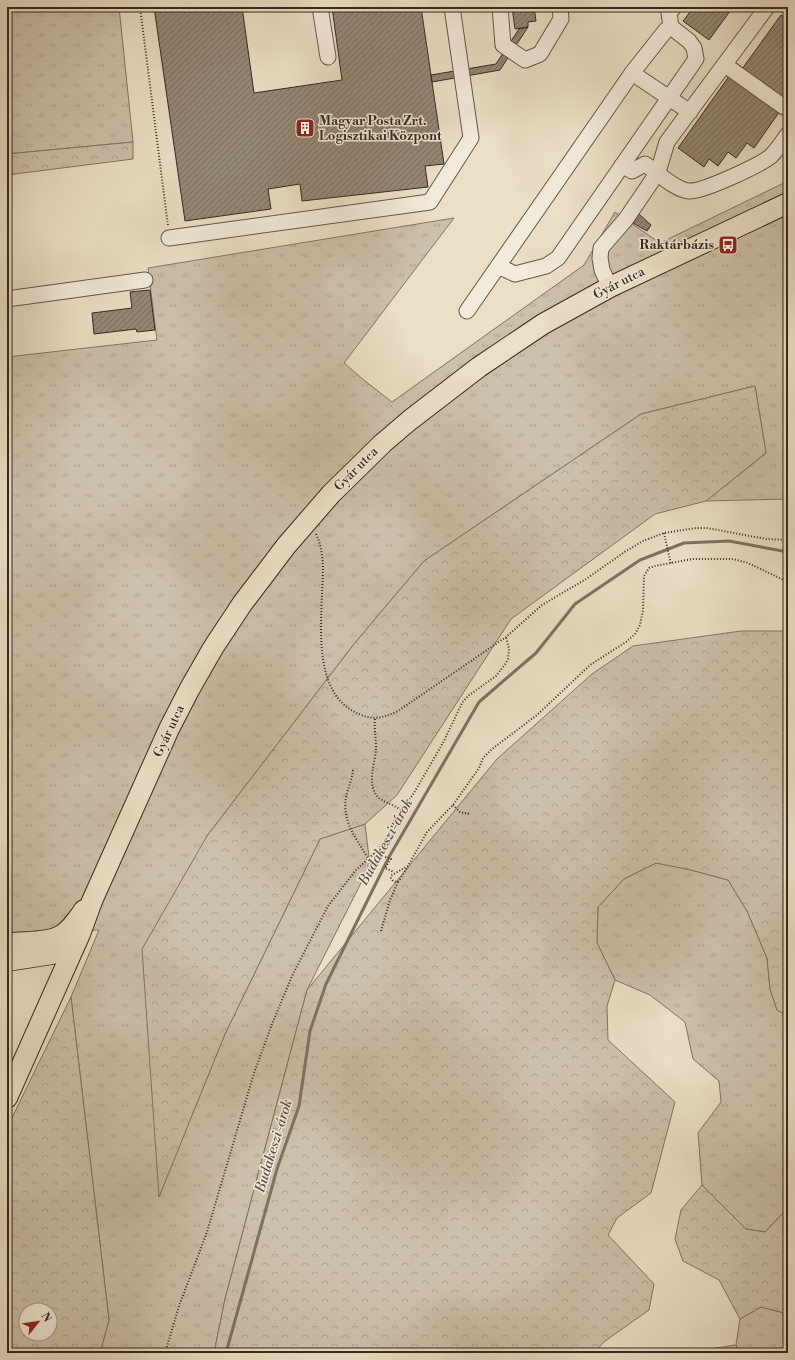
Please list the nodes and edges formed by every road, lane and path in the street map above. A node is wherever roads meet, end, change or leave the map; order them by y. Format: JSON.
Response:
{"nodes":[{"id":1,"x":140,"y":7,"type":"edge"},
{"id":2,"x":320,"y":7,"type":"edge"},
{"id":3,"x":452,"y":7,"type":"edge"},
{"id":4,"x":500,"y":7,"type":"edge"},
{"id":5,"x":560,"y":7,"type":"edge"},
{"id":6,"x":674,"y":7,"type":"edge"},
{"id":7,"x":750,"y":7,"type":"edge"},
{"id":8,"x":767,"y":7,"type":"edge"},
{"id":9,"x":755,"y":23,"type":"junction"},
{"id":10,"x":671,"y":27,"type":"junction"},
{"id":11,"x":328,"y":57,"type":"dead end"},
{"id":12,"x":724,"y":65,"type":"junction"},
{"id":13,"x":632,"y":73,"type":"junction"},
{"id":14,"x":669,"y":98,"type":"junction"},
{"id":15,"x":784,"y":107,"type":"dead end"},
{"id":16,"x":690,"y":112,"type":"junction"},
{"id":17,"x":788,"y":134,"type":"edge"},
{"id":18,"x":622,"y":165,"type":"junction"},
{"id":19,"x":658,"y":172,"type":"junction"},
{"id":20,"x":788,"y":203,"type":"edge"},
{"id":21,"x":169,"y":238,"type":"joint"},
{"id":22,"x":498,"y":266,"type":"junction"},
{"id":23,"x":146,"y":280,"type":"dead end"},
{"id":24,"x":610,"y":287,"type":"junction"},
{"id":25,"x":7,"y":299,"type":"edge"},
{"id":26,"x":466,"y":311,"type":"dead end"},
{"id":27,"x":308,"y":521,"type":"junction"},
{"id":28,"x":664,"y":533,"type":"junction"},
{"id":29,"x":788,"y":540,"type":"edge"},
{"id":30,"x":671,"y":564,"type":"junction"},
{"id":31,"x":788,"y":582,"type":"edge"},
{"id":32,"x":506,"y":637,"type":"junction"},
{"id":33,"x":375,"y":719,"type":"junction"},
{"id":34,"x":353,"y":770,"type":"dead end"},
{"id":35,"x":453,"y":806,"type":"junction"},
{"id":36,"x":401,"y":810,"type":"junction"},
{"id":37,"x":470,"y":814,"type":"dead end"},
{"id":38,"x":374,"y":853,"type":"junction"},
{"id":39,"x":368,"y":858,"type":"junction"},
{"id":40,"x":408,"y":866,"type":"junction"},
{"id":41,"x":395,"y":873,"type":"junction"},
{"id":42,"x":399,"y":880,"type":"junction"},
{"id":43,"x":92,"y":901,"type":"junction"},
{"id":44,"x":381,"y":931,"type":"dead end"},
{"id":45,"x":80,"y":934,"type":"junction"},
{"id":46,"x":7,"y":943,"type":"edge"},
{"id":47,"x":7,"y":961,"type":"edge"},
{"id":48,"x":7,"y":1098,"type":"edge"},
{"id":49,"x":165,"y":1353,"type":"edge"}],
"edges":[{"from":1,"to":21,"type":"path"},
{"from":2,"to":11,"type":"lane"},
{"from":3,"to":21,"type":"lane"},
{"from":4,"to":5,"type":"lane"},
{"from":6,"to":10,"type":"lane"},
{"from":7,"to":9,"type":"lane"},
{"from":8,"to":9,"type":"lane"},
{"from":9,"to":12,"type":"lane"},
{"from":10,"to":13,"type":"lane"},
{"from":10,"to":14,"type":"lane"},
{"from":12,"to":15,"type":"lane"},
{"from":12,"to":16,"type":"lane"},
{"from":13,"to":14,"type":"lane"},
{"from":13,"to":22,"type":"lane"},
{"from":14,"to":16,"type":"lane"},
{"from":14,"to":18,"type":"lane"},
{"from":16,"to":19,"type":"lane"},
{"from":17,"to":19,"type":"lane"},
{"from":18,"to":19,"type":"lane"},
{"from":18,"to":22,"type":"lane"},
{"from":19,"to":24,"type":"lane"},
{"from":20,"to":24,"type":"main road","name":"Gyár utca"},
{"from":22,"to":26,"type":"lane"},
{"from":23,"to":25,"type":"lane"},
{"from":24,"to":27,"type":"main road","name":"Gyár utca"},
{"from":27,"to":33,"type":"path"},
{"from":27,"to":43,"type":"main road","name":"Gyár utca"},
{"from":28,"to":29,"type":"path"},
{"from":28,"to":30,"type":"path"},
{"from":28,"to":32,"type":"path"},
{"from":30,"to":31,"type":"path"},
{"from":30,"to":35,"type":"path"},
{"from":32,"to":33,"type":"path"},
{"from":32,"to":36,"type":"path"},
{"from":33,"to":36,"type":"path"},
{"from":34,"to":39,"type":"path"},
{"from":35,"to":37,"type":"path"},
{"from":35,"to":40,"type":"path"},
{"from":36,"to":38,"type":"path"},
{"from":38,"to":39,"type":"path"},
{"from":38,"to":41,"type":"path"},
{"from":39,"to":49,"type":"path"},
{"from":40,"to":41,"type":"path"},
{"from":40,"to":42,"type":"path"},
{"from":41,"to":42,"type":"path"},
{"from":42,"to":44,"type":"path"},
{"from":43,"to":45,"type":"main road","name":"Gyár utca"},
{"from":43,"to":46,"type":"main road","name":"Gyár utca"},
{"from":45,"to":47,"type":"main road","name":"Gyár utca"},
{"from":45,"to":48,"type":"main road"}]}
